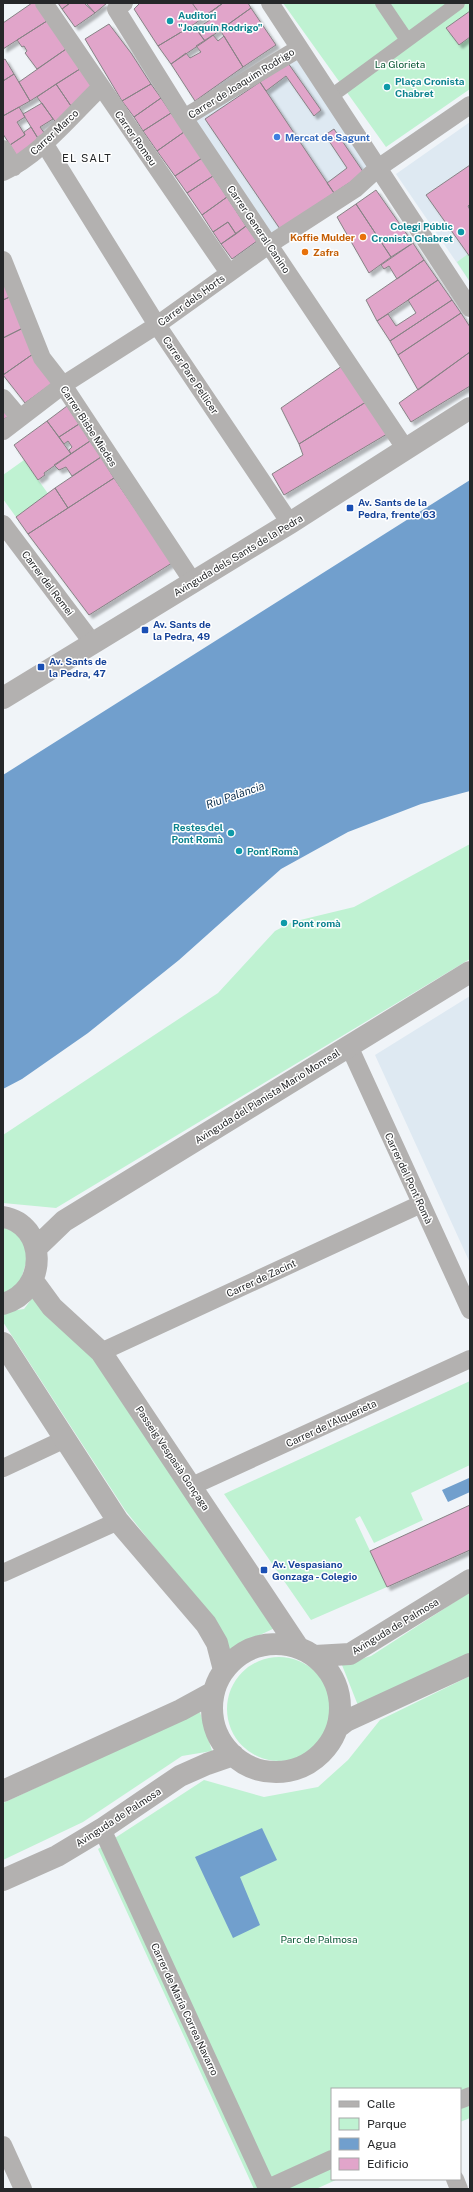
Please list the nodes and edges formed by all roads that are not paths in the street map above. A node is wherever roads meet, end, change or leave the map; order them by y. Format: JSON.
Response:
{"nodes":[{"id":1,"x":44,"y":3,"type":"edge"},
{"id":2,"x":270,"y":3,"type":"edge"},
{"id":3,"x":382,"y":3,"type":"edge"},
{"id":4,"x":458,"y":3,"type":"edge"},
{"id":5,"x":120,"y":6,"type":"edge"},
{"id":6,"x":407,"y":40,"type":"junction"},
{"id":7,"x":298,"y":49,"type":"junction"},
{"id":8,"x":100,"y":87,"type":"junction"},
{"id":9,"x":330,"y":97,"type":"junction"},
{"id":10,"x":470,"y":105,"type":"edge"},
{"id":11,"x":184,"y":118,"type":"junction"},
{"id":12,"x":44,"y":142,"type":"junction"},
{"id":13,"x":3,"y":149,"type":"edge"},
{"id":14,"x":378,"y":168,"type":"junction"},
{"id":15,"x":9,"y":169,"type":"edge"},
{"id":16,"x":270,"y":244,"type":"junction"},
{"id":17,"x":3,"y":260,"type":"edge"},
{"id":18,"x":229,"y":273,"type":"junction"},
{"id":19,"x":470,"y":308,"type":"edge"},
{"id":20,"x":157,"y":325,"type":"junction"},
{"id":21,"x":63,"y":386,"type":"junction"},
{"id":22,"x":3,"y":398,"type":"edge"},
{"id":23,"x":470,"y":408,"type":"edge"},
{"id":24,"x":20,"y":418,"type":"junction"},
{"id":25,"x":3,"y":431,"type":"edge"},
{"id":26,"x":405,"y":448,"type":"junction"},
{"id":27,"x":290,"y":523,"type":"junction"},
{"id":28,"x":3,"y":524,"type":"edge"},
{"id":29,"x":193,"y":582,"type":"junction"},
{"id":30,"x":92,"y":642,"type":"junction"},
{"id":31,"x":3,"y":698,"type":"edge"},
{"id":32,"x":470,"y":972,"type":"edge"},
{"id":33,"x":349,"y":1046,"type":"junction"},
{"id":34,"x":422,"y":1204,"type":"junction"},
{"id":35,"x":3,"y":1217,"type":"edge"},
{"id":36,"x":64,"y":1221,"type":"junction"},
{"id":37,"x":23,"y":1227,"type":"junction"},
{"id":38,"x":36,"y":1248,"type":"junction"},
{"id":39,"x":33,"y":1281,"type":"junction"},
{"id":40,"x":3,"y":1304,"type":"edge"},
{"id":41,"x":470,"y":1310,"type":"edge"},
{"id":42,"x":3,"y":1343,"type":"edge"},
{"id":43,"x":101,"y":1352,"type":"junction"},
{"id":44,"x":470,"y":1359,"type":"edge"},
{"id":45,"x":65,"y":1439,"type":"junction"},
{"id":46,"x":3,"y":1468,"type":"edge"},
{"id":47,"x":192,"y":1486,"type":"junction"},
{"id":48,"x":118,"y":1521,"type":"junction"},
{"id":49,"x":3,"y":1573,"type":"edge"},
{"id":50,"x":470,"y":1580,"type":"edge"},
{"id":51,"x":307,"y":1652,"type":"junction"},
{"id":52,"x":470,"y":1664,"type":"edge"},
{"id":53,"x":224,"y":1670,"type":"junction"},
{"id":54,"x":214,"y":1692,"type":"junction"},
{"id":55,"x":337,"y":1728,"type":"junction"},
{"id":56,"x":233,"y":1755,"type":"junction"},
{"id":57,"x":3,"y":1791,"type":"edge"},
{"id":58,"x":102,"y":1829,"type":"junction"},
{"id":59,"x":3,"y":1880,"type":"edge"},
{"id":60,"x":3,"y":2145,"type":"edge"},
{"id":61,"x":331,"y":2159,"type":"edge"},
{"id":62,"x":23,"y":2189,"type":"edge"},
{"id":63,"x":267,"y":2189,"type":"edge"}],
"edges":[{"from":1,"to":8,"type":"street","name":"Carrer Romeu"},
{"from":2,"to":7,"type":"street"},
{"from":3,"to":6,"type":"street"},
{"from":4,"to":6,"type":"street"},
{"from":5,"to":11,"type":"street","name":"Carrer General Canino"},
{"from":6,"to":9,"type":"street"},
{"from":7,"to":9,"type":"street"},
{"from":7,"to":11,"type":"street","name":"Carrer de Joaquim Rodrigo"},
{"from":8,"to":12,"type":"street","name":"Carrer Marco"},
{"from":8,"to":18,"type":"street","name":"Carrer Romeu"},
{"from":9,"to":14,"type":"street"},
{"from":10,"to":14,"type":"street"},
{"from":11,"to":16,"type":"street","name":"Carrer General Canino"},
{"from":12,"to":15,"type":"street","name":"Carrer Marco"},
{"from":12,"to":20,"type":"street","name":"Carrer Pare Pellicer"},
{"from":13,"to":15,"type":"street"},
{"from":14,"to":16,"type":"street","name":"Carrer dels Horts"},
{"from":14,"to":19,"type":"street"},
{"from":16,"to":18,"type":"street","name":"Carrer dels Horts"},
{"from":16,"to":26,"type":"street","name":"Carrer General Canino"},
{"from":17,"to":21,"type":"street","name":"Carrer Bisbe Miedes"},
{"from":18,"to":20,"type":"street","name":"Carrer dels Horts"},
{"from":20,"to":21,"type":"street","name":"Carrer dels Horts"},
{"from":20,"to":27,"type":"street","name":"Carrer Pare Pellicer"},
{"from":21,"to":24,"type":"street","name":"Carrer dels Horts"},
{"from":21,"to":29,"type":"street","name":"Carrer Bisbe Miedes"},
{"from":22,"to":24,"type":"street"},
{"from":23,"to":26,"type":"street","name":"Avinguda dels Sants de la Pedra"},
{"from":24,"to":25,"type":"street","name":"Carrer dels Horts"},
{"from":26,"to":27,"type":"street","name":"Avinguda dels Sants de la Pedra"},
{"from":27,"to":29,"type":"street","name":"Avinguda dels Sants de la Pedra"},
{"from":28,"to":30,"type":"street","name":"Carrer del Remei"},
{"from":29,"to":30,"type":"street","name":"Avinguda dels Sants de la Pedra"},
{"from":30,"to":31,"type":"street","name":"Avinguda dels Sants de la Pedra"},
{"from":32,"to":33,"type":"street","name":"Avinguda del Pianista Mario Monreal"},
{"from":33,"to":34,"type":"street","name":"Carrer del Pont Romà"},
{"from":33,"to":36,"type":"street","name":"Avinguda del Pianista Mario Monreal"},
{"from":34,"to":41,"type":"street","name":"Carrer del Pont Romà"},
{"from":34,"to":43,"type":"street","name":"Carrer de Zacint"},
{"from":35,"to":37,"type":"street"},
{"from":36,"to":37,"type":"street","name":"Avinguda del Pianista Mario Monreal"},
{"from":36,"to":38,"type":"street","name":"Avinguda del Pianista Mario Monreal"},
{"from":37,"to":38,"type":"street"},
{"from":38,"to":39,"type":"street"},
{"from":39,"to":40,"type":"street"},
{"from":39,"to":43,"type":"street","name":"Passeig Vespasià Gonçaga"},
{"from":42,"to":45,"type":"street"},
{"from":43,"to":47,"type":"street","name":"Passeig Vespasià Gonçaga"},
{"from":44,"to":47,"type":"street","name":"Carrer de l’Alquerieta"},
{"from":45,"to":46,"type":"street"},
{"from":45,"to":48,"type":"street"},
{"from":47,"to":51,"type":"street","name":"Passeig Vespasià Gonçaga"},
{"from":48,"to":49,"type":"street"},
{"from":48,"to":53,"type":"street"},
{"from":50,"to":51,"type":"street","name":"Avinguda de Palmosa"},
{"from":51,"to":53,"type":"street"},
{"from":51,"to":55,"type":"street"},
{"from":52,"to":55,"type":"street"},
{"from":53,"to":54,"type":"street"},
{"from":54,"to":56,"type":"street"},
{"from":54,"to":57,"type":"street"},
{"from":55,"to":56,"type":"street"},
{"from":56,"to":58,"type":"street","name":"Avinguda de Palmosa"},
{"from":58,"to":59,"type":"street","name":"Avinguda de Palmosa"},
{"from":58,"to":63,"type":"street","name":"Carrer de María Correa Navarro"},
{"from":60,"to":62,"type":"street"},
{"from":61,"to":63,"type":"street"}]}
